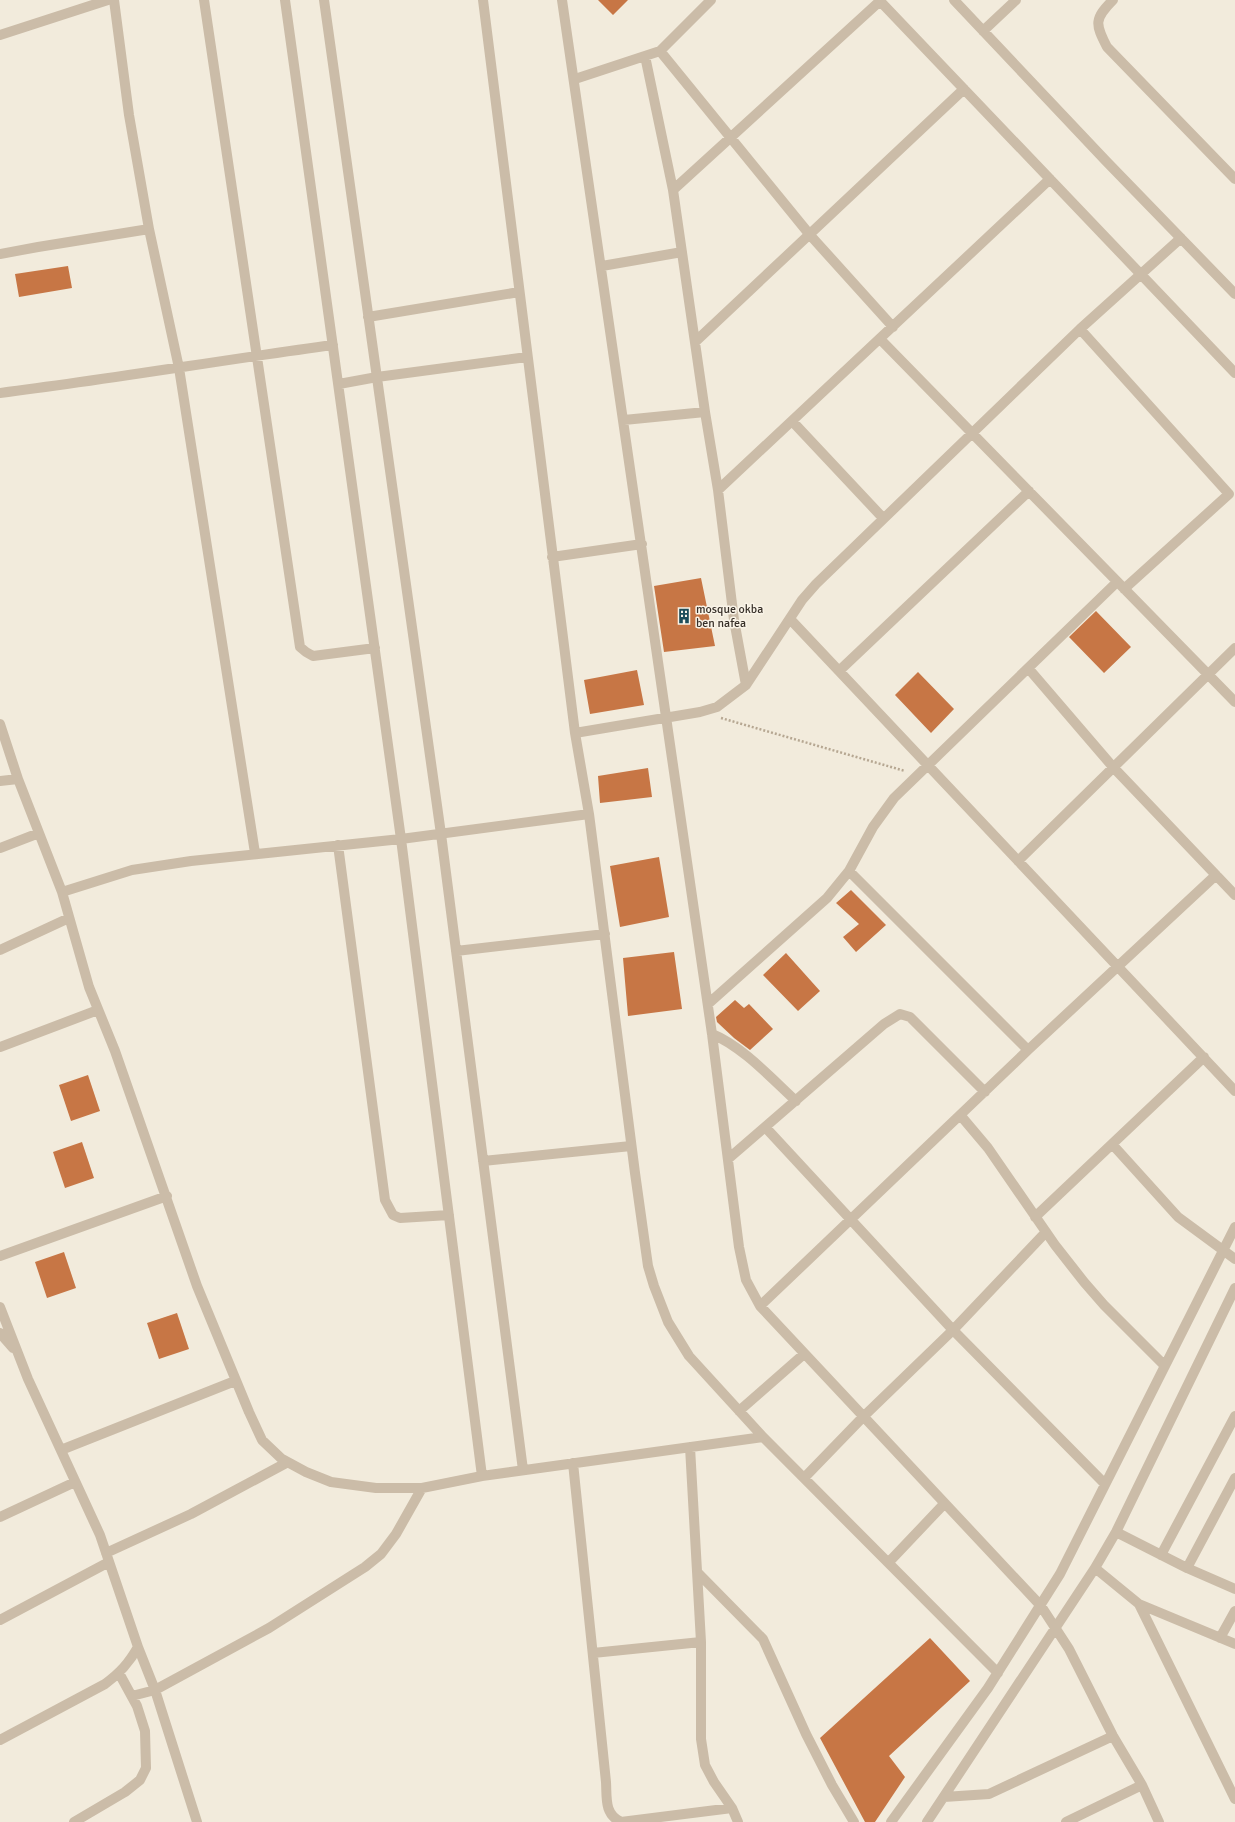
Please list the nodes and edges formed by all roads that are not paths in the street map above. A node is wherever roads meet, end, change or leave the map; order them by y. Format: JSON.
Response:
{"nodes":[{"id":1,"x":108,"y":0,"type":"edge"},
{"id":2,"x":114,"y":0,"type":"edge"},
{"id":3,"x":204,"y":0,"type":"edge"},
{"id":4,"x":284,"y":0,"type":"edge"},
{"id":5,"x":324,"y":0,"type":"edge"},
{"id":6,"x":483,"y":0,"type":"edge"},
{"id":7,"x":562,"y":0,"type":"edge"},
{"id":8,"x":711,"y":0,"type":"edge"},
{"id":9,"x":879,"y":0,"type":"edge"},
{"id":10,"x":954,"y":0,"type":"edge"},
{"id":11,"x":1016,"y":0,"type":"edge"},
{"id":12,"x":1113,"y":0,"type":"edge"},
{"id":13,"x":983,"y":31,"type":"junction"},
{"id":14,"x":0,"y":35,"type":"edge"},
{"id":15,"x":660,"y":51,"type":"junction"},
{"id":16,"x":645,"y":56,"type":"junction"},
{"id":17,"x":575,"y":79,"type":"junction"},
{"id":18,"x":964,"y":89,"type":"junction"},
{"id":19,"x":730,"y":138,"type":"junction"},
{"id":20,"x":1050,"y":179,"type":"junction"},
{"id":21,"x":1235,"y":179,"type":"edge"},
{"id":22,"x":673,"y":190,"type":"junction"},
{"id":23,"x":149,"y":229,"type":"junction"},
{"id":24,"x":810,"y":235,"type":"junction"},
{"id":25,"x":1181,"y":238,"type":"junction"},
{"id":26,"x":682,"y":252,"type":"junction"},
{"id":27,"x":0,"y":254,"type":"edge"},
{"id":28,"x":602,"y":266,"type":"junction"},
{"id":29,"x":1141,"y":274,"type":"junction"},
{"id":30,"x":519,"y":292,"type":"junction"},
{"id":31,"x":1235,"y":294,"type":"edge"},
{"id":32,"x":368,"y":317,"type":"junction"},
{"id":33,"x":892,"y":327,"type":"junction"},
{"id":34,"x":1080,"y":329,"type":"junction"},
{"id":35,"x":880,"y":339,"type":"junction"},
{"id":36,"x":695,"y":342,"type":"junction"},
{"id":37,"x":333,"y":345,"type":"junction"},
{"id":38,"x":258,"y":355,"type":"junction"},
{"id":39,"x":527,"y":357,"type":"junction"},
{"id":40,"x":180,"y":368,"type":"junction"},
{"id":41,"x":1235,"y":373,"type":"edge"},
{"id":42,"x":377,"y":377,"type":"junction"},
{"id":43,"x":339,"y":384,"type":"junction"},
{"id":44,"x":0,"y":393,"type":"edge"},
{"id":45,"x":705,"y":412,"type":"junction"},
{"id":46,"x":624,"y":420,"type":"junction"},
{"id":47,"x":792,"y":421,"type":"junction"},
{"id":48,"x":972,"y":433,"type":"junction"},
{"id":49,"x":718,"y":490,"type":"junction"},
{"id":50,"x":1029,"y":491,"type":"junction"},
{"id":51,"x":1232,"y":491,"type":"edge"},
{"id":52,"x":883,"y":518,"type":"junction"},
{"id":53,"x":642,"y":544,"type":"junction"},
{"id":54,"x":552,"y":557,"type":"junction"},
{"id":55,"x":1121,"y":585,"type":"junction"},
{"id":56,"x":790,"y":619,"type":"junction"},
{"id":57,"x":375,"y":648,"type":"junction"},
{"id":58,"x":1235,"y":648,"type":"edge"},
{"id":59,"x":1028,"y":668,"type":"junction"},
{"id":60,"x":839,"y":671,"type":"junction"},
{"id":61,"x":1207,"y":674,"type":"junction"},
{"id":62,"x":746,"y":685,"type":"junction"},
{"id":63,"x":1235,"y":702,"type":"edge"},
{"id":64,"x":667,"y":719,"type":"junction"},
{"id":65,"x":0,"y":724,"type":"edge"},
{"id":66,"x":574,"y":733,"type":"junction"},
{"id":67,"x":928,"y":766,"type":"junction"},
{"id":68,"x":1113,"y":767,"type":"junction"},
{"id":69,"x":18,"y":779,"type":"junction"},
{"id":70,"x":0,"y":781,"type":"edge"},
{"id":71,"x":589,"y":814,"type":"junction"},
{"id":72,"x":39,"y":833,"type":"junction"},
{"id":73,"x":442,"y":834,"type":"junction"},
{"id":74,"x":401,"y":839,"type":"junction"},
{"id":75,"x":338,"y":845,"type":"junction"},
{"id":76,"x":0,"y":848,"type":"edge"},
{"id":77,"x":255,"y":854,"type":"junction"},
{"id":78,"x":1018,"y":861,"type":"junction"},
{"id":79,"x":849,"y":871,"type":"junction"},
{"id":80,"x":1216,"y":875,"type":"junction"},
{"id":81,"x":62,"y":892,"type":"junction"},
{"id":82,"x":1235,"y":895,"type":"edge"},
{"id":83,"x":69,"y":918,"type":"junction"},
{"id":84,"x":605,"y":934,"type":"junction"},
{"id":85,"x":0,"y":950,"type":"edge"},
{"id":86,"x":456,"y":951,"type":"junction"},
{"id":87,"x":1118,"y":966,"type":"junction"},
{"id":88,"x":708,"y":1004,"type":"junction"},
{"id":89,"x":98,"y":1010,"type":"junction"},
{"id":90,"x":712,"y":1034,"type":"junction"},
{"id":91,"x":0,"y":1047,"type":"edge"},
{"id":92,"x":1028,"y":1050,"type":"junction"},
{"id":93,"x":1204,"y":1057,"type":"junction"},
{"id":94,"x":1235,"y":1091,"type":"edge"},
{"id":95,"x":985,"y":1092,"type":"junction"},
{"id":96,"x":796,"y":1101,"type":"junction"},
{"id":97,"x":960,"y":1116,"type":"junction"},
{"id":98,"x":766,"y":1128,"type":"junction"},
{"id":99,"x":1112,"y":1144,"type":"junction"},
{"id":100,"x":631,"y":1146,"type":"junction"},
{"id":101,"x":728,"y":1159,"type":"junction"},
{"id":102,"x":483,"y":1161,"type":"junction"},
{"id":103,"x":167,"y":1196,"type":"junction"},
{"id":104,"x":449,"y":1215,"type":"junction"},
{"id":105,"x":1035,"y":1217,"type":"junction"},
{"id":106,"x":851,"y":1219,"type":"junction"},
{"id":107,"x":1235,"y":1227,"type":"edge"},
{"id":108,"x":1046,"y":1232,"type":"junction"},
{"id":109,"x":1223,"y":1252,"type":"junction"},
{"id":110,"x":0,"y":1256,"type":"edge"},
{"id":111,"x":1235,"y":1259,"type":"edge"},
{"id":112,"x":1235,"y":1288,"type":"edge"},
{"id":113,"x":760,"y":1306,"type":"junction"},
{"id":114,"x":0,"y":1307,"type":"edge"},
{"id":115,"x":953,"y":1330,"type":"junction"},
{"id":116,"x":0,"y":1333,"type":"edge"},
{"id":117,"x":17,"y":1352,"type":"junction"},
{"id":118,"x":804,"y":1354,"type":"junction"},
{"id":119,"x":1165,"y":1366,"type":"junction"},
{"id":120,"x":235,"y":1381,"type":"junction"},
{"id":121,"x":739,"y":1411,"type":"junction"},
{"id":122,"x":1235,"y":1416,"type":"edge"},
{"id":123,"x":863,"y":1417,"type":"junction"},
{"id":124,"x":763,"y":1437,"type":"junction"},
{"id":125,"x":690,"y":1447,"type":"junction"},
{"id":126,"x":61,"y":1450,"type":"junction"},
{"id":127,"x":288,"y":1462,"type":"junction"},
{"id":128,"x":573,"y":1463,"type":"junction"},
{"id":129,"x":523,"y":1470,"type":"junction"},
{"id":130,"x":482,"y":1476,"type":"junction"},
{"id":131,"x":804,"y":1478,"type":"junction"},
{"id":132,"x":1235,"y":1478,"type":"edge"},
{"id":133,"x":75,"y":1482,"type":"junction"},
{"id":134,"x":1105,"y":1484,"type":"junction"},
{"id":135,"x":422,"y":1488,"type":"junction"},
{"id":136,"x":944,"y":1504,"type":"junction"},
{"id":137,"x":0,"y":1517,"type":"edge"},
{"id":138,"x":1116,"y":1532,"type":"junction"},
{"id":139,"x":1161,"y":1555,"type":"junction"},
{"id":140,"x":107,"y":1558,"type":"junction"},
{"id":141,"x":889,"y":1562,"type":"junction"},
{"id":142,"x":1095,"y":1568,"type":"junction"},
{"id":143,"x":1187,"y":1568,"type":"junction"},
{"id":144,"x":697,"y":1572,"type":"junction"},
{"id":145,"x":1235,"y":1589,"type":"edge"},
{"id":146,"x":1138,"y":1604,"type":"junction"},
{"id":147,"x":1041,"y":1606,"type":"junction"},
{"id":148,"x":1235,"y":1611,"type":"edge"},
{"id":149,"x":0,"y":1620,"type":"edge"},
{"id":150,"x":1055,"y":1626,"type":"junction"},
{"id":151,"x":1220,"y":1638,"type":"junction"},
{"id":152,"x":700,"y":1642,"type":"junction"},
{"id":153,"x":1235,"y":1644,"type":"edge"},
{"id":154,"x":138,"y":1647,"type":"junction"},
{"id":155,"x":593,"y":1652,"type":"junction"},
{"id":156,"x":998,"y":1672,"type":"junction"},
{"id":157,"x":119,"y":1673,"type":"junction"},
{"id":158,"x":155,"y":1690,"type":"junction"},
{"id":159,"x":132,"y":1696,"type":"junction"},
{"id":160,"x":1114,"y":1736,"type":"junction"},
{"id":161,"x":0,"y":1740,"type":"edge"},
{"id":162,"x":1142,"y":1785,"type":"junction"},
{"id":163,"x":944,"y":1797,"type":"junction"},
{"id":164,"x":1235,"y":1799,"type":"edge"},
{"id":165,"x":732,"y":1808,"type":"junction"},
{"id":166,"x":74,"y":1822,"type":"edge"},
{"id":167,"x":197,"y":1822,"type":"edge"},
{"id":168,"x":738,"y":1822,"type":"edge"},
{"id":169,"x":854,"y":1822,"type":"edge"},
{"id":170,"x":891,"y":1822,"type":"edge"},
{"id":171,"x":927,"y":1822,"type":"edge"},
{"id":172,"x":1066,"y":1822,"type":"edge"},
{"id":173,"x":1159,"y":1822,"type":"edge"}],
"edges":[{"from":1,"to":14,"type":"street"},
{"from":2,"to":23,"type":"street"},
{"from":3,"to":38,"type":"street"},
{"from":4,"to":37,"type":"street"},
{"from":5,"to":32,"type":"street"},
{"from":6,"to":30,"type":"street"},
{"from":7,"to":17,"type":"street"},
{"from":8,"to":15,"type":"street"},
{"from":9,"to":18,"type":"street"},
{"from":9,"to":19,"type":"street"},
{"from":10,"to":13,"type":"street"},
{"from":11,"to":13,"type":"street"},
{"from":12,"to":21,"type":"street"},
{"from":13,"to":25,"type":"street"},
{"from":15,"to":16,"type":"street"},
{"from":15,"to":19,"type":"street"},
{"from":16,"to":17,"type":"street"},
{"from":16,"to":22,"type":"street"},
{"from":17,"to":28,"type":"street"},
{"from":18,"to":20,"type":"street"},
{"from":18,"to":24,"type":"street"},
{"from":19,"to":22,"type":"street"},
{"from":19,"to":24,"type":"street"},
{"from":20,"to":29,"type":"street"},
{"from":20,"to":33,"type":"street"},
{"from":22,"to":26,"type":"street"},
{"from":23,"to":27,"type":"street"},
{"from":23,"to":40,"type":"street"},
{"from":24,"to":33,"type":"street"},
{"from":24,"to":36,"type":"street"},
{"from":25,"to":29,"type":"street"},
{"from":25,"to":31,"type":"street"},
{"from":26,"to":28,"type":"street"},
{"from":26,"to":36,"type":"street"},
{"from":28,"to":46,"type":"street"},
{"from":29,"to":34,"type":"street"},
{"from":29,"to":41,"type":"street"},
{"from":30,"to":32,"type":"street"},
{"from":30,"to":39,"type":"street"},
{"from":32,"to":42,"type":"street"},
{"from":33,"to":35,"type":"street"},
{"from":34,"to":48,"type":"street"},
{"from":34,"to":51,"type":"street"},
{"from":35,"to":47,"type":"street"},
{"from":35,"to":48,"type":"street"},
{"from":36,"to":45,"type":"street"},
{"from":37,"to":38,"type":"street"},
{"from":37,"to":43,"type":"street"},
{"from":38,"to":40,"type":"street"},
{"from":38,"to":57,"type":"street"},
{"from":39,"to":42,"type":"street"},
{"from":39,"to":54,"type":"street"},
{"from":40,"to":44,"type":"street"},
{"from":40,"to":77,"type":"street"},
{"from":42,"to":43,"type":"street"},
{"from":42,"to":73,"type":"street"},
{"from":43,"to":57,"type":"street"},
{"from":45,"to":46,"type":"street"},
{"from":45,"to":49,"type":"street"},
{"from":46,"to":53,"type":"street"},
{"from":47,"to":49,"type":"street"},
{"from":47,"to":52,"type":"street"},
{"from":48,"to":50,"type":"street"},
{"from":48,"to":52,"type":"street"},
{"from":49,"to":62,"type":"street"},
{"from":50,"to":55,"type":"street"},
{"from":50,"to":60,"type":"street"},
{"from":51,"to":55,"type":"street"},
{"from":52,"to":56,"type":"street"},
{"from":53,"to":54,"type":"street"},
{"from":53,"to":64,"type":"street"},
{"from":54,"to":66,"type":"street"},
{"from":55,"to":59,"type":"street"},
{"from":55,"to":61,"type":"street"},
{"from":56,"to":60,"type":"street"},
{"from":56,"to":62,"type":"street"},
{"from":57,"to":74,"type":"street"},
{"from":58,"to":61,"type":"street"},
{"from":59,"to":67,"type":"street"},
{"from":59,"to":68,"type":"street"},
{"from":60,"to":67,"type":"street"},
{"from":61,"to":63,"type":"street"},
{"from":61,"to":68,"type":"street"},
{"from":62,"to":64,"type":"street"},
{"from":64,"to":66,"type":"street"},
{"from":64,"to":88,"type":"street"},
{"from":65,"to":69,"type":"street"},
{"from":66,"to":71,"type":"street"},
{"from":67,"to":78,"type":"street"},
{"from":67,"to":79,"type":"street"},
{"from":68,"to":78,"type":"street"},
{"from":68,"to":80,"type":"street"},
{"from":69,"to":70,"type":"street"},
{"from":69,"to":72,"type":"street"},
{"from":71,"to":73,"type":"street"},
{"from":71,"to":84,"type":"street"},
{"from":72,"to":76,"type":"street"},
{"from":72,"to":81,"type":"street"},
{"from":73,"to":74,"type":"street"},
{"from":73,"to":86,"type":"street"},
{"from":74,"to":75,"type":"street"},
{"from":74,"to":104,"type":"street"},
{"from":75,"to":77,"type":"street"},
{"from":75,"to":104,"type":"street"},
{"from":77,"to":81,"type":"street"},
{"from":78,"to":87,"type":"street"},
{"from":79,"to":88,"type":"street"},
{"from":79,"to":92,"type":"street"},
{"from":80,"to":82,"type":"street"},
{"from":80,"to":87,"type":"street"},
{"from":81,"to":83,"type":"street"},
{"from":83,"to":85,"type":"street"},
{"from":83,"to":89,"type":"street"},
{"from":84,"to":86,"type":"street"},
{"from":84,"to":100,"type":"street"},
{"from":86,"to":102,"type":"street"},
{"from":87,"to":92,"type":"street"},
{"from":87,"to":93,"type":"street"},
{"from":88,"to":90,"type":"street"},
{"from":89,"to":91,"type":"street"},
{"from":89,"to":103,"type":"street"},
{"from":90,"to":96,"type":"street"},
{"from":90,"to":101,"type":"street"},
{"from":92,"to":95,"type":"street"},
{"from":93,"to":94,"type":"street"},
{"from":93,"to":99,"type":"street"},
{"from":95,"to":96,"type":"street"},
{"from":95,"to":97,"type":"street"},
{"from":96,"to":98,"type":"street"},
{"from":97,"to":105,"type":"street"},
{"from":97,"to":106,"type":"street"},
{"from":98,"to":101,"type":"street"},
{"from":98,"to":106,"type":"street"},
{"from":99,"to":105,"type":"street"},
{"from":99,"to":109,"type":"street"},
{"from":100,"to":102,"type":"street"},
{"from":100,"to":121,"type":"street"},
{"from":101,"to":113,"type":"street"},
{"from":102,"to":129,"type":"street"},
{"from":103,"to":110,"type":"street"},
{"from":103,"to":120,"type":"street"},
{"from":104,"to":130,"type":"street"},
{"from":105,"to":108,"type":"street"},
{"from":106,"to":113,"type":"street"},
{"from":106,"to":115,"type":"street"},
{"from":107,"to":109,"type":"street"},
{"from":108,"to":115,"type":"street"},
{"from":108,"to":119,"type":"street"},
{"from":109,"to":111,"type":"street"},
{"from":109,"to":119,"type":"street"},
{"from":112,"to":138,"type":"street"},
{"from":113,"to":118,"type":"street"},
{"from":114,"to":117,"type":"street"},
{"from":115,"to":123,"type":"street"},
{"from":115,"to":134,"type":"street"},
{"from":116,"to":117,"type":"street"},
{"from":117,"to":126,"type":"street"},
{"from":118,"to":121,"type":"street"},
{"from":118,"to":123,"type":"street"},
{"from":119,"to":134,"type":"street"},
{"from":120,"to":126,"type":"street"},
{"from":120,"to":127,"type":"street"},
{"from":121,"to":124,"type":"street"},
{"from":122,"to":139,"type":"street"},
{"from":123,"to":131,"type":"street"},
{"from":123,"to":136,"type":"street"},
{"from":124,"to":125,"type":"street"},
{"from":124,"to":131,"type":"street"},
{"from":125,"to":128,"type":"street"},
{"from":125,"to":144,"type":"street"},
{"from":126,"to":133,"type":"street"},
{"from":127,"to":135,"type":"street"},
{"from":127,"to":140,"type":"street"},
{"from":128,"to":129,"type":"street"},
{"from":128,"to":155,"type":"street"},
{"from":129,"to":130,"type":"street"},
{"from":130,"to":135,"type":"street"},
{"from":131,"to":141,"type":"street"},
{"from":132,"to":143,"type":"street"},
{"from":133,"to":137,"type":"street"},
{"from":133,"to":140,"type":"street"},
{"from":134,"to":147,"type":"street"},
{"from":135,"to":158,"type":"street"},
{"from":136,"to":141,"type":"street"},
{"from":136,"to":147,"type":"street"},
{"from":138,"to":139,"type":"street"},
{"from":138,"to":142,"type":"street"},
{"from":139,"to":143,"type":"street"},
{"from":140,"to":149,"type":"street"},
{"from":140,"to":154,"type":"street"},
{"from":141,"to":156,"type":"street"},
{"from":142,"to":146,"type":"street"},
{"from":142,"to":150,"type":"street"},
{"from":143,"to":145,"type":"street"},
{"from":144,"to":152,"type":"street"},
{"from":144,"to":169,"type":"street"},
{"from":146,"to":151,"type":"street"},
{"from":146,"to":164,"type":"street"},
{"from":147,"to":150,"type":"street"},
{"from":147,"to":156,"type":"street"},
{"from":148,"to":151,"type":"street"},
{"from":150,"to":160,"type":"street"},
{"from":150,"to":163,"type":"street"},
{"from":151,"to":153,"type":"street"},
{"from":152,"to":155,"type":"street"},
{"from":152,"to":165,"type":"street"},
{"from":154,"to":157,"type":"street"},
{"from":154,"to":158,"type":"street"},
{"from":155,"to":165,"type":"street"},
{"from":156,"to":170,"type":"street"},
{"from":157,"to":159,"type":"street"},
{"from":157,"to":161,"type":"street"},
{"from":158,"to":159,"type":"street"},
{"from":158,"to":167,"type":"street"},
{"from":159,"to":166,"type":"street"},
{"from":160,"to":162,"type":"street"},
{"from":160,"to":163,"type":"street"},
{"from":162,"to":172,"type":"street"},
{"from":162,"to":173,"type":"street"},
{"from":163,"to":171,"type":"street"},
{"from":165,"to":168,"type":"street"}]}
